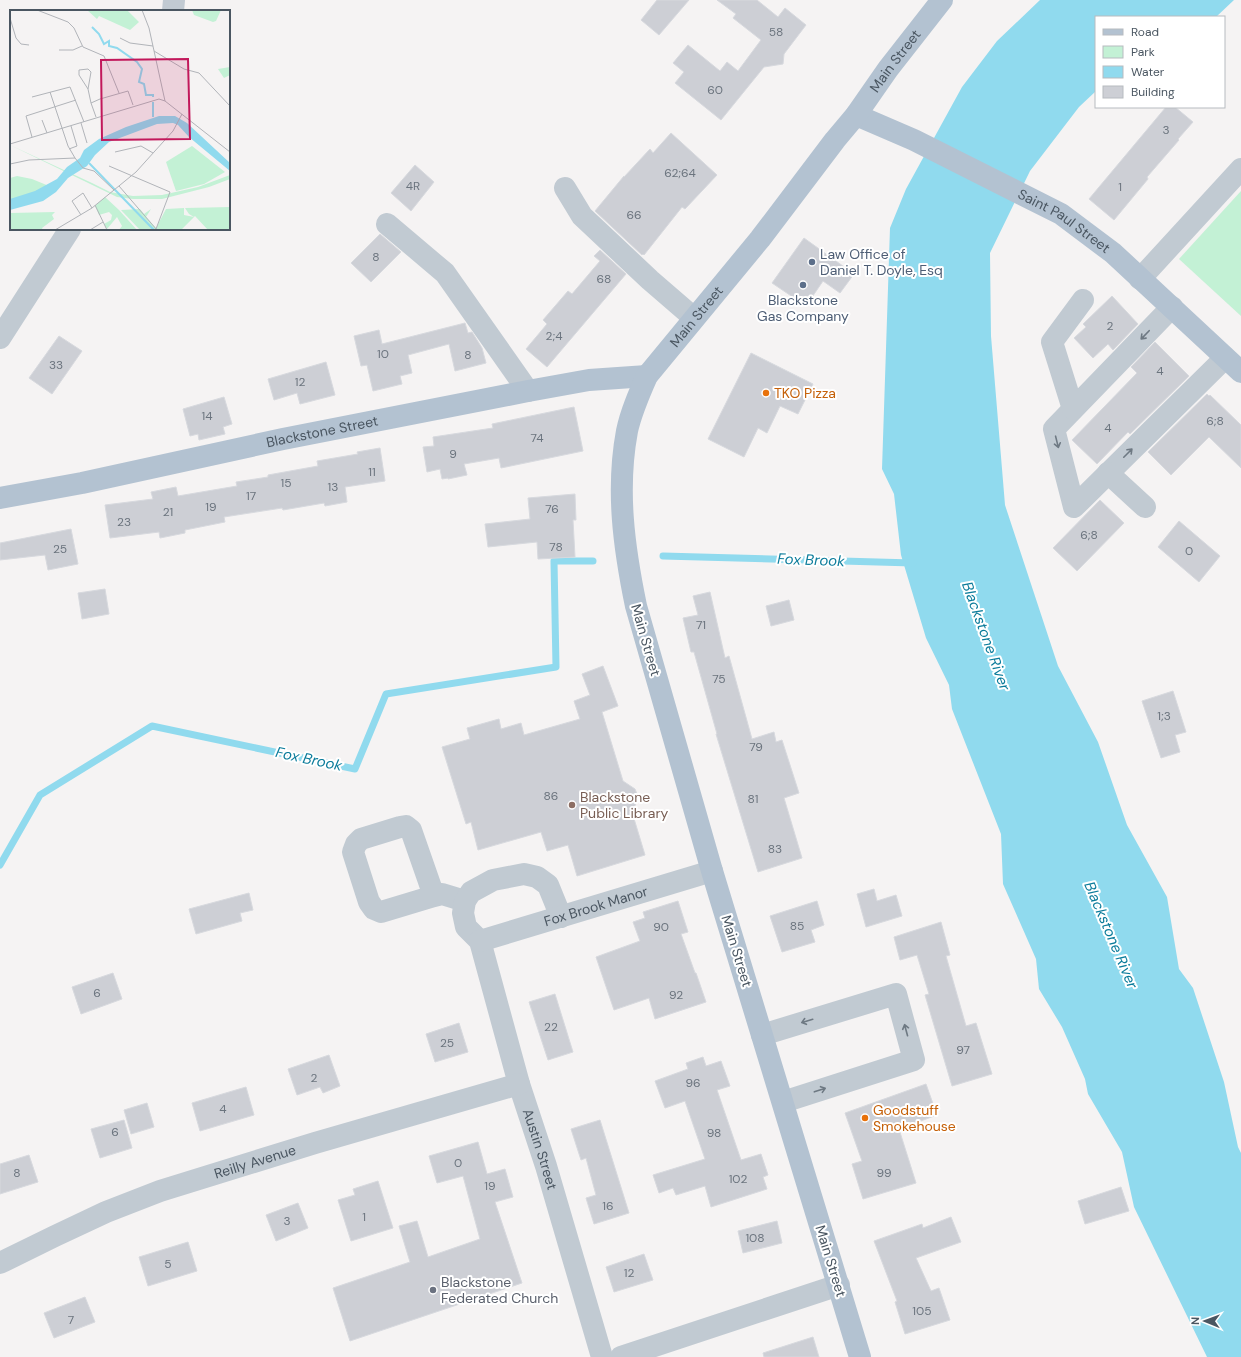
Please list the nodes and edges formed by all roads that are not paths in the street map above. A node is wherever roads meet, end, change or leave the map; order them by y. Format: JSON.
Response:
{"nodes":[{"id":1,"x":174,"y":0,"type":"edge"},
{"id":2,"x":942,"y":0,"type":"edge"},
{"id":3,"x":173,"y":10,"type":"edge"},
{"id":4,"x":856,"y":115,"type":"junction"},
{"id":5,"x":1241,"y":169,"type":"edge"},
{"id":6,"x":565,"y":188,"type":"dead end"},
{"id":7,"x":387,"y":224,"type":"dead end"},
{"id":8,"x":69,"y":230,"type":"edge"},
{"id":9,"x":1140,"y":279,"type":"junction"},
{"id":10,"x":1083,"y":300,"type":"dead end"},
{"id":11,"x":1172,"y":307,"type":"junction"},
{"id":12,"x":694,"y":318,"type":"junction"},
{"id":13,"x":0,"y":338,"type":"edge"},
{"id":14,"x":1233,"y":365,"type":"edge"},
{"id":15,"x":647,"y":376,"type":"junction"},
{"id":16,"x":528,"y":391,"type":"junction"},
{"id":17,"x":1073,"y":409,"type":"junction"},
{"id":18,"x":1108,"y":473,"type":"junction"},
{"id":19,"x":0,"y":498,"type":"edge"},
{"id":20,"x":1145,"y":507,"type":"dead end"},
{"id":21,"x":712,"y":871,"type":"junction"},
{"id":22,"x":434,"y":896,"type":"dead end"},
{"id":23,"x":465,"y":901,"type":"junction"},
{"id":24,"x":561,"y":917,"type":"junction"},
{"id":25,"x":480,"y":941,"type":"junction"},
{"id":26,"x":762,"y":1035,"type":"junction"},
{"id":27,"x":520,"y":1084,"type":"junction"},
{"id":28,"x":783,"y":1102,"type":"junction"},
{"id":29,"x":0,"y":1263,"type":"edge"},
{"id":30,"x":839,"y":1286,"type":"junction"},
{"id":31,"x":602,"y":1357,"type":"edge"},
{"id":32,"x":621,"y":1357,"type":"edge"},
{"id":33,"x":860,"y":1357,"type":"edge"}],
"edges":[{"from":1,"to":3,"type":"street"},
{"from":2,"to":4,"type":"main road","name":"Main Street"},
{"from":4,"to":9,"type":"main road","name":"Saint Paul Street"},
{"from":4,"to":12,"type":"main road","name":"Main Street"},
{"from":5,"to":9,"type":"street"},
{"from":6,"to":12,"type":"street"},
{"from":7,"to":16,"type":"street"},
{"from":8,"to":13,"type":"street"},
{"from":9,"to":11,"type":"main road","name":"Saint Paul Street"},
{"from":10,"to":17,"type":"street"},
{"from":11,"to":14,"type":"main road","name":"Saint Paul Street"},
{"from":11,"to":17,"type":"street","one_way":true},
{"from":12,"to":15,"type":"main road","name":"Main Street"},
{"from":18,"to":14,"type":"street","one_way":true},
{"from":15,"to":16,"type":"main road","name":"Blackstone Street"},
{"from":15,"to":21,"type":"main road","name":"Main Street"},
{"from":16,"to":19,"type":"main road","name":"Blackstone Street"},
{"from":17,"to":18,"type":"street","one_way":true},
{"from":18,"to":20,"type":"street"},
{"from":21,"to":24,"type":"street","name":"Fox Brook Manor"},
{"from":21,"to":26,"type":"main road","name":"Main Street"},
{"from":22,"to":23,"type":"street"},
{"from":23,"to":24,"type":"street"},
{"from":23,"to":25,"type":"street"},
{"from":24,"to":25,"type":"street","name":"Fox Brook Manor"},
{"from":25,"to":27,"type":"street","name":"Austin Street"},
{"from":26,"to":28,"type":"main road","name":"Main Street"},
{"from":28,"to":26,"type":"street","one_way":true},
{"from":27,"to":29,"type":"street","name":"Reilly Avenue"},
{"from":27,"to":31,"type":"street","name":"Austin Street"},
{"from":28,"to":30,"type":"main road","name":"Main Street"},
{"from":30,"to":32,"type":"street"},
{"from":30,"to":33,"type":"main road","name":"Main Street"}]}
